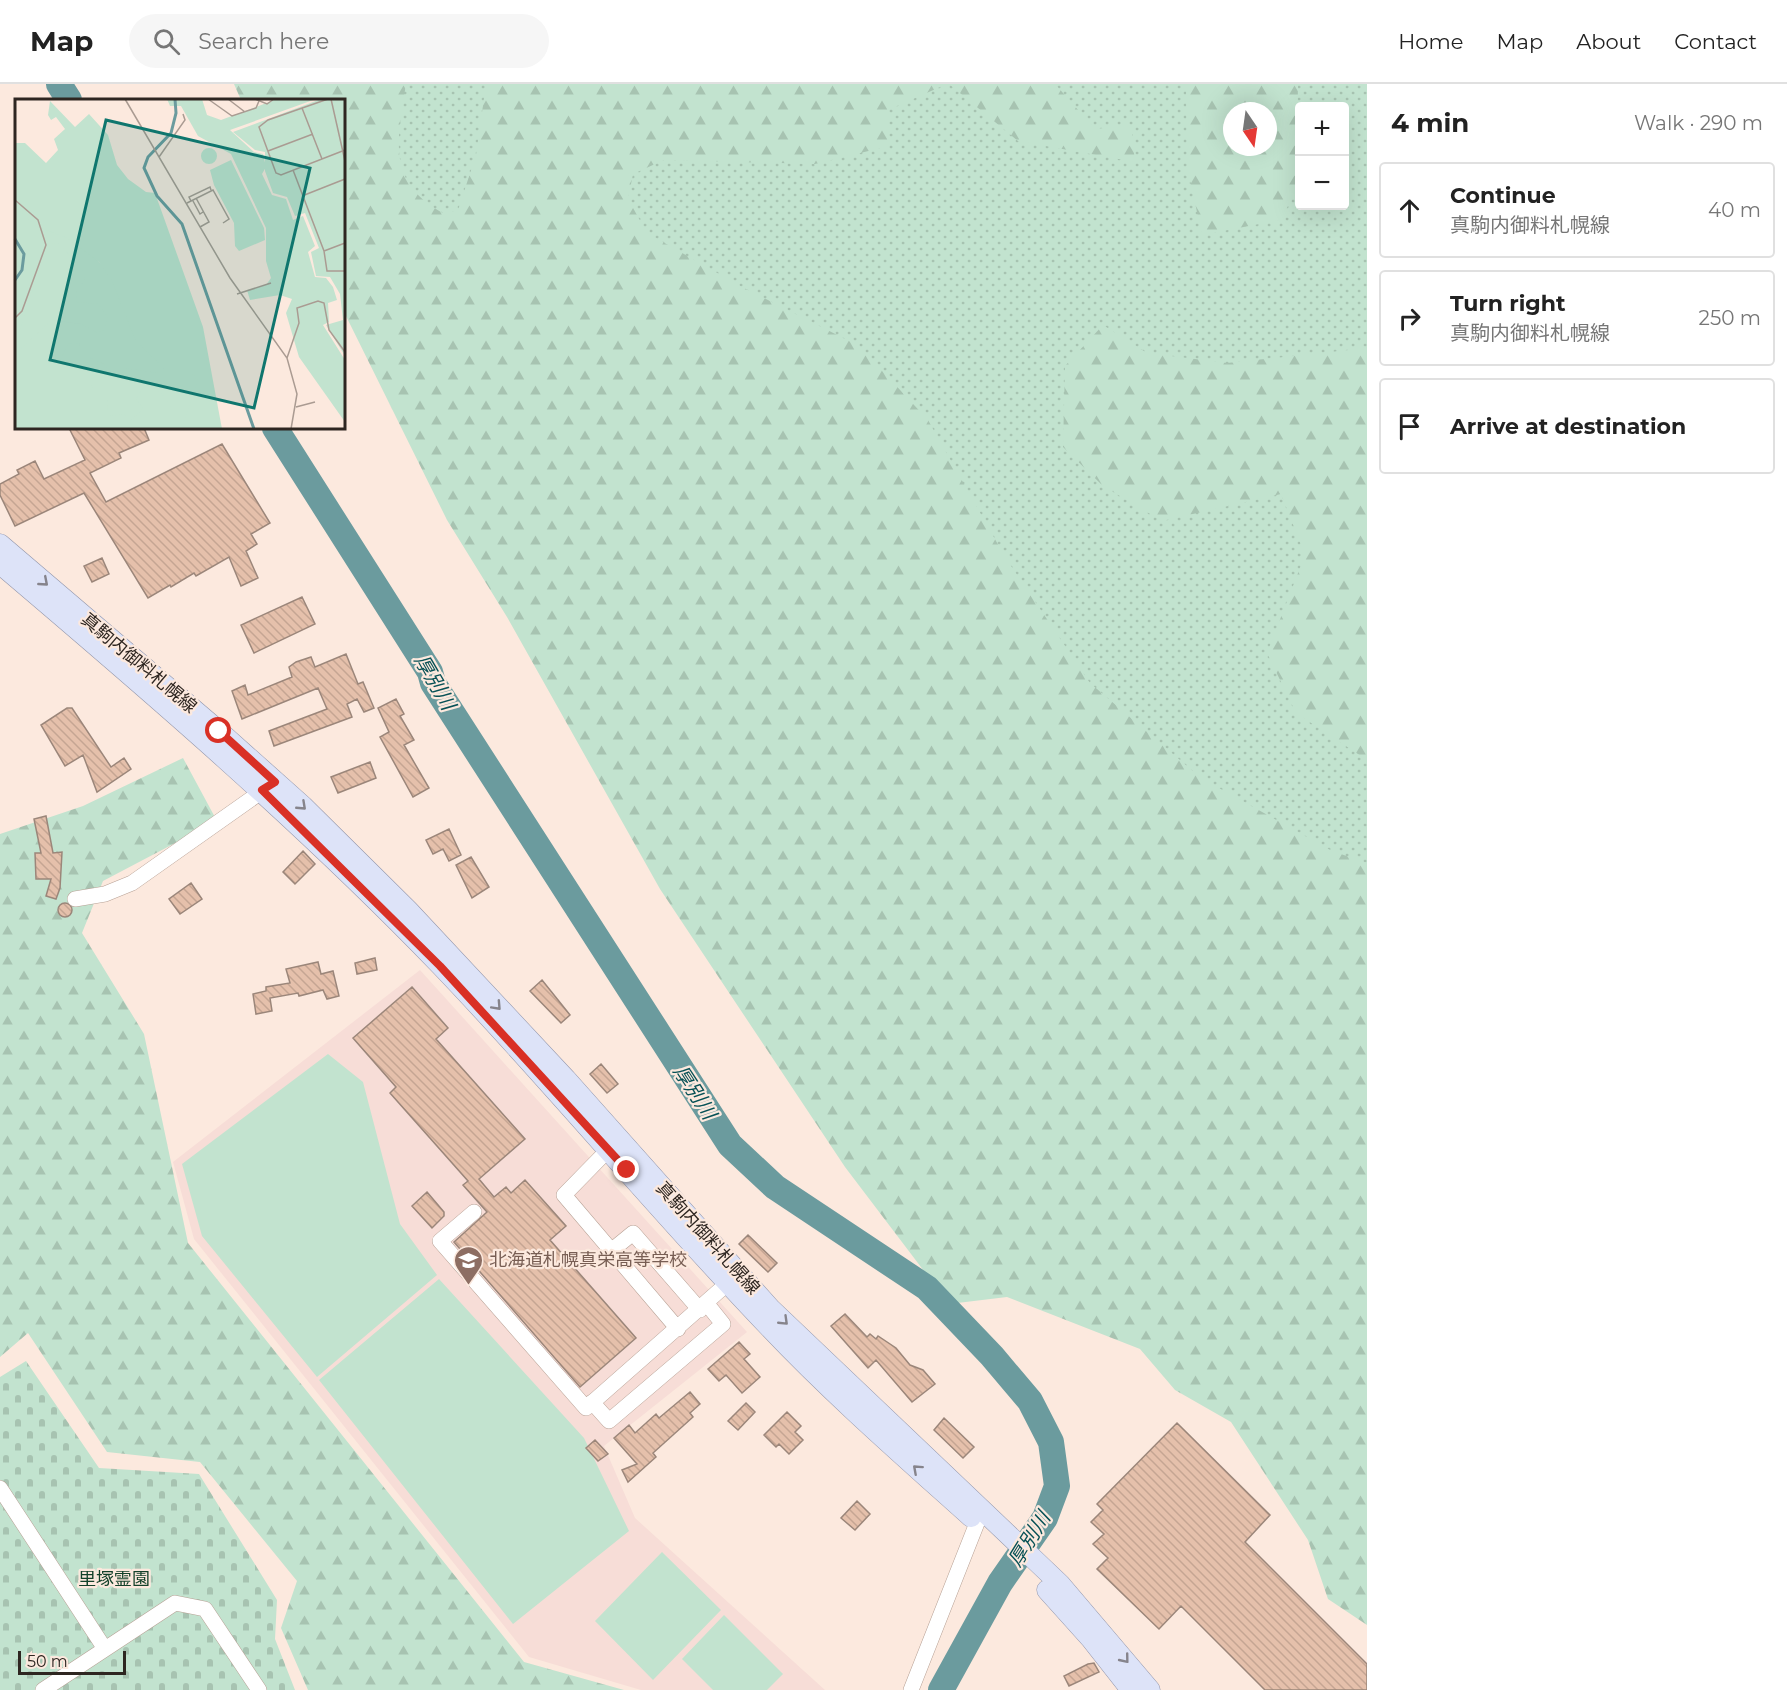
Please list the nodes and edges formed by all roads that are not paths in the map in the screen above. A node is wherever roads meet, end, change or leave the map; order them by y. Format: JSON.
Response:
{"nodes":[{"id":1,"x":0,"y":544,"type":"edge"},
{"id":2,"x":0,"y":564,"type":"edge"},
{"id":3,"x":268,"y":786,"type":"junction"},
{"id":4,"x":75,"y":899,"type":"dead end"},
{"id":5,"x":608,"y":1150,"type":"junction"},
{"id":6,"x":474,"y":1212,"type":"dead end"},
{"id":7,"x":611,"y":1251,"type":"junction"},
{"id":8,"x":728,"y":1283,"type":"junction"},
{"id":9,"x":703,"y":1307,"type":"junction"},
{"id":10,"x":678,"y":1329,"type":"junction"},
{"id":11,"x":592,"y":1402,"type":"junction"},
{"id":12,"x":2,"y":1497,"type":"edge"},
{"id":13,"x":988,"y":1527,"type":"junction"},
{"id":14,"x":1041,"y":1575,"type":"junction"},
{"id":15,"x":105,"y":1649,"type":"junction"},
{"id":16,"x":43,"y":1690,"type":"edge"},
{"id":17,"x":259,"y":1690,"type":"edge"},
{"id":18,"x":911,"y":1690,"type":"edge"},
{"id":19,"x":1131,"y":1690,"type":"edge"},
{"id":20,"x":1150,"y":1690,"type":"edge"}],
"edges":[{"from":1,"to":3,"type":"main road","name":"真駒内御料札幌線","one_way":true},
{"from":2,"to":3,"type":"main road","name":"真駒内御料札幌線"},
{"from":3,"to":4,"type":"lane"},
{"from":3,"to":5,"type":"main road","name":"真駒内御料札幌線"},
{"from":3,"to":13,"type":"main road","name":"真駒内御料札幌線","one_way":true},
{"from":5,"to":7,"type":"lane"},
{"from":5,"to":8,"type":"main road","name":"真駒内御料札幌線"},
{"from":6,"to":11,"type":"lane"},
{"from":7,"to":9,"type":"lane"},
{"from":7,"to":10,"type":"lane"},
{"from":8,"to":9,"type":"lane"},
{"from":13,"to":8,"type":"main road","name":"真駒内御料札幌線","one_way":true},
{"from":9,"to":10,"type":"lane"},
{"from":9,"to":11,"type":"lane"},
{"from":10,"to":11,"type":"lane"},
{"from":12,"to":15,"type":"lane"},
{"from":13,"to":14,"type":"main road","name":"真駒内御料札幌線"},
{"from":13,"to":18,"type":"lane"},
{"from":14,"to":19,"type":"main road","name":"真駒内御料札幌線"},
{"from":14,"to":20,"type":"main road","name":"真駒内御料札幌線","one_way":true},
{"from":15,"to":16,"type":"lane"},
{"from":15,"to":17,"type":"lane"}]}
